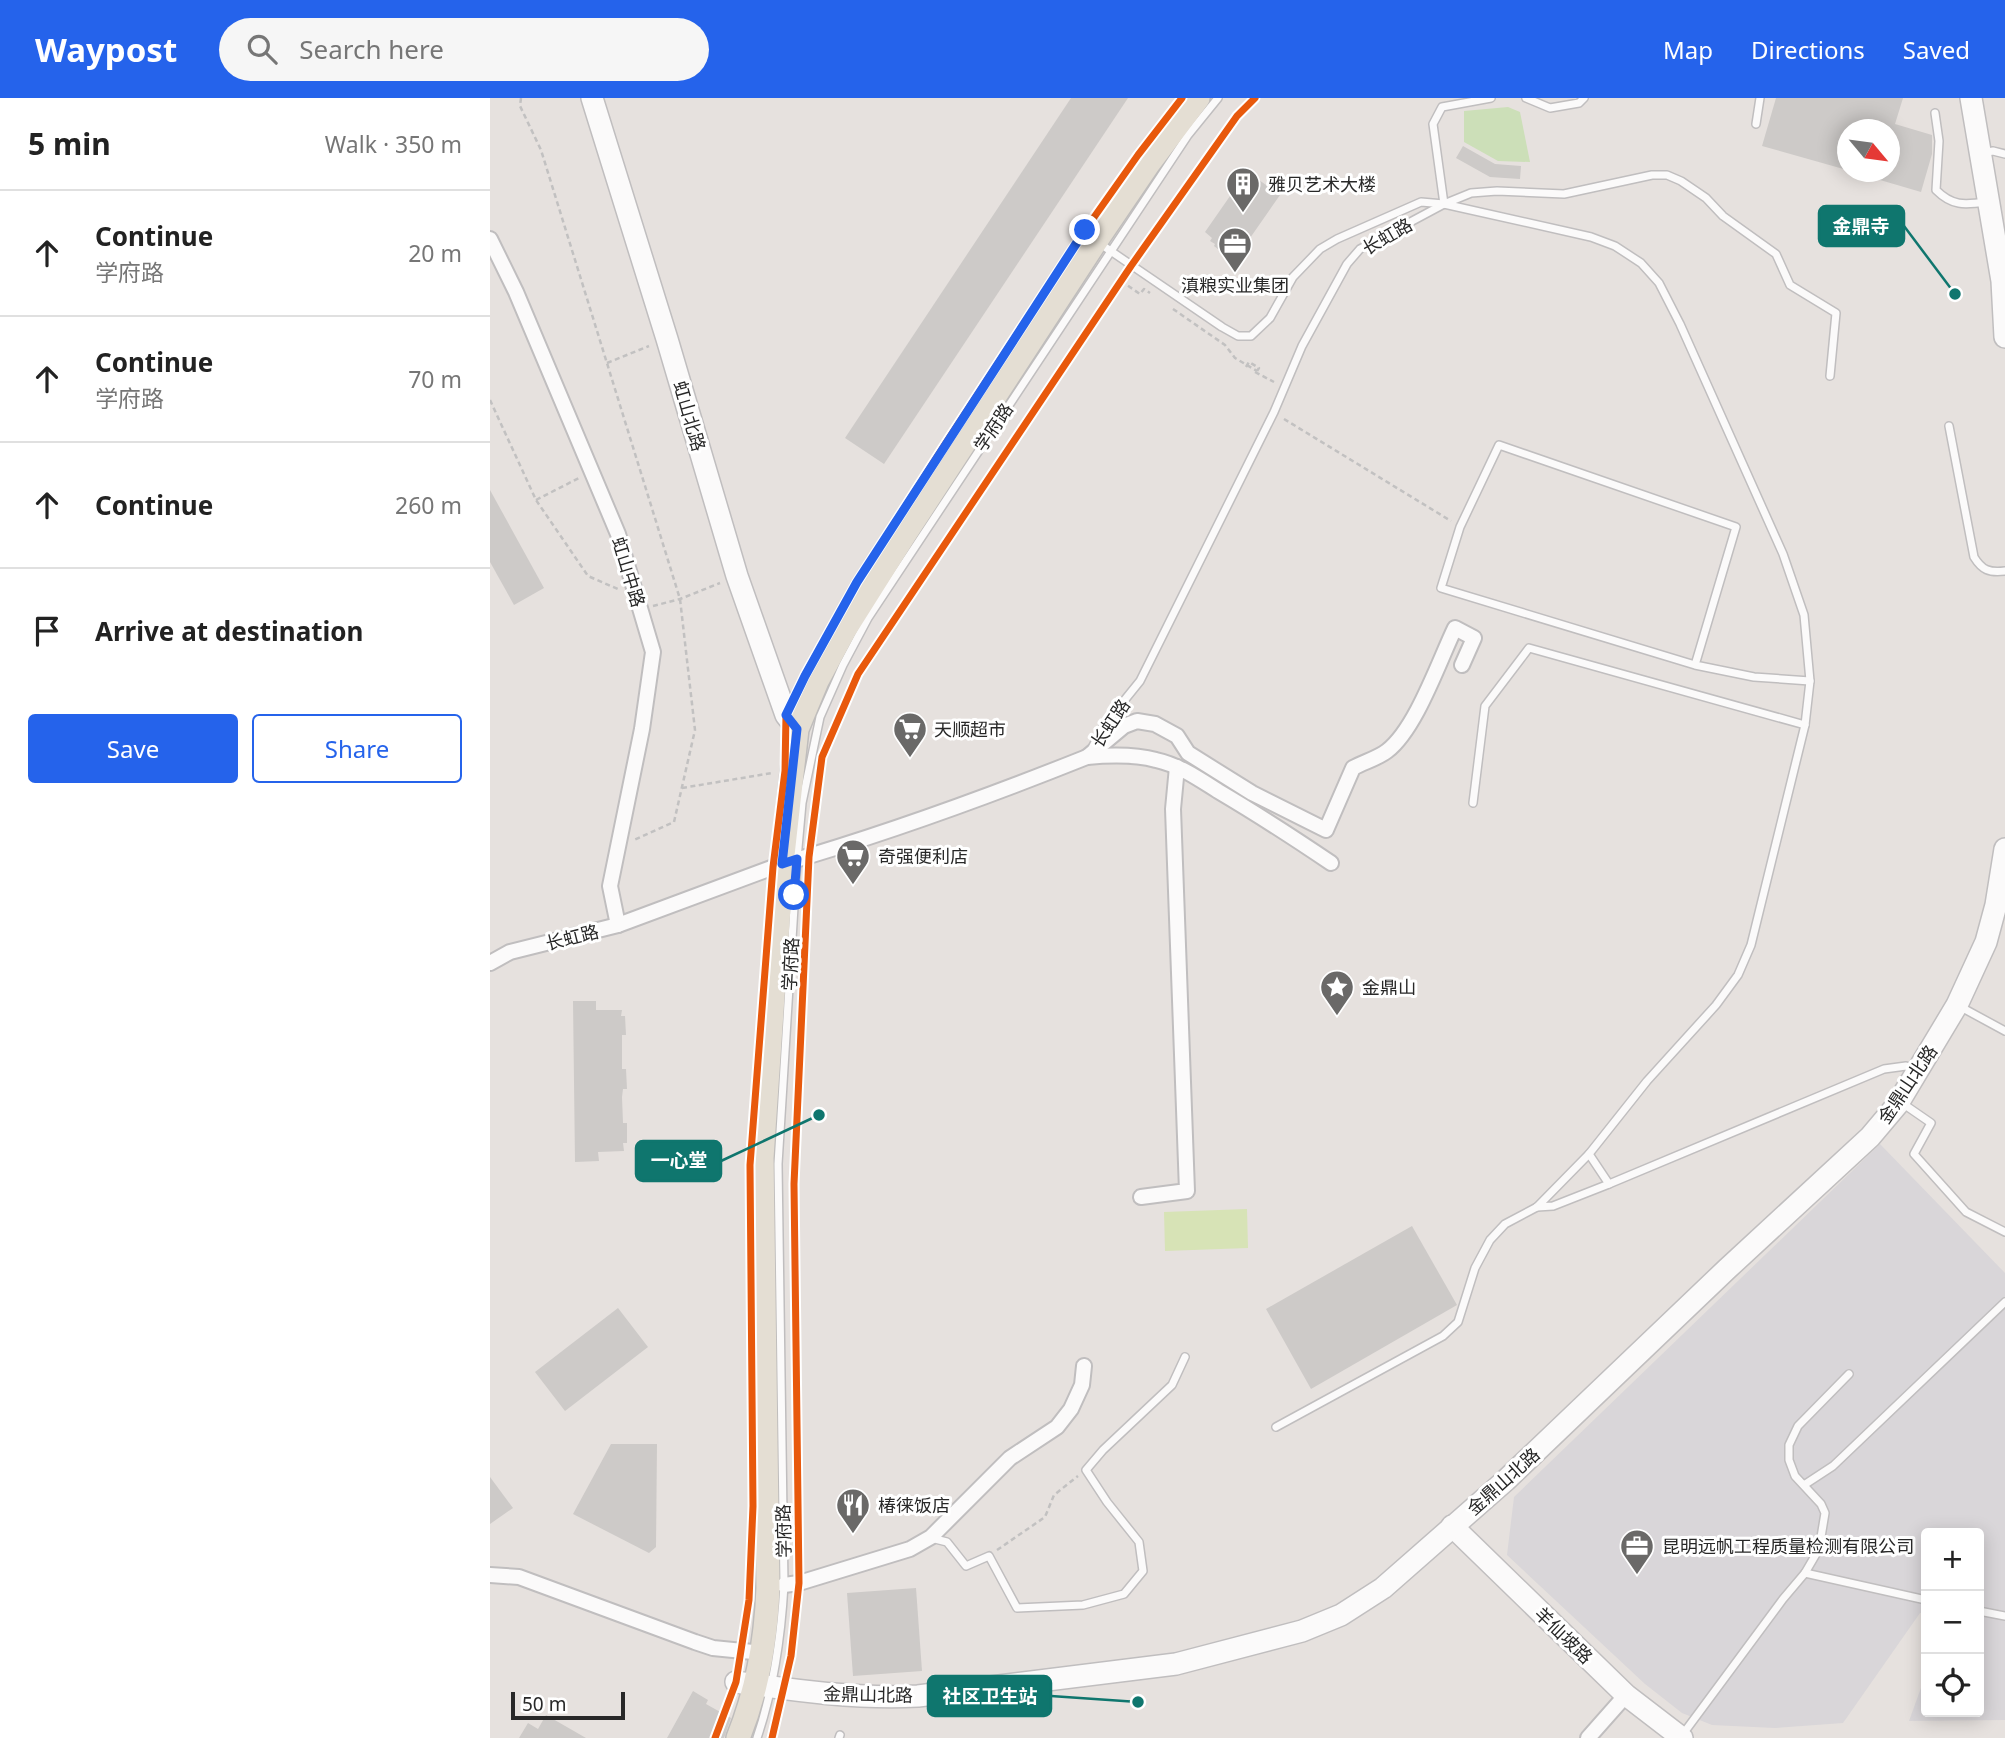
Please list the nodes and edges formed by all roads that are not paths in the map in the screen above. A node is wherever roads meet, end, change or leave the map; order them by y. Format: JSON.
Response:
{"nodes":[{"id":1,"x":592,"y":98,"type":"edge"},
{"id":2,"x":1198,"y":98,"type":"edge"},
{"id":3,"x":1218,"y":98,"type":"edge"},
{"id":4,"x":1491,"y":98,"type":"edge"},
{"id":5,"x":1526,"y":98,"type":"edge"},
{"id":6,"x":1584,"y":98,"type":"edge"},
{"id":7,"x":1760,"y":98,"type":"edge"},
{"id":8,"x":1971,"y":98,"type":"edge"},
{"id":9,"x":1935,"y":113,"type":"dead end"},
{"id":10,"x":1756,"y":124,"type":"dead end"},
{"id":11,"x":1982,"y":153,"type":"junction"},
{"id":12,"x":2005,"y":154,"type":"edge"},
{"id":13,"x":1990,"y":202,"type":"junction"},
{"id":14,"x":1444,"y":204,"type":"junction"},
{"id":15,"x":490,"y":239,"type":"edge"},
{"id":16,"x":1103,"y":246,"type":"junction"},
{"id":17,"x":2005,"y":337,"type":"edge"},
{"id":18,"x":1830,"y":376,"type":"dead end"},
{"id":19,"x":1949,"y":426,"type":"dead end"},
{"id":20,"x":2005,"y":571,"type":"edge"},
{"id":21,"x":1462,"y":665,"type":"dead end"},
{"id":22,"x":1695,"y":666,"type":"junction"},
{"id":23,"x":1810,"y":681,"type":"junction"},
{"id":24,"x":1805,"y":725,"type":"junction"},
{"id":25,"x":797,"y":729,"type":"junction"},
{"id":26,"x":1087,"y":757,"type":"junction"},
{"id":27,"x":1177,"y":767,"type":"junction"},
{"id":28,"x":1473,"y":803,"type":"dead end"},
{"id":29,"x":2005,"y":849,"type":"edge"},
{"id":30,"x":789,"y":861,"type":"junction"},
{"id":31,"x":1331,"y":863,"type":"dead end"},
{"id":32,"x":618,"y":925,"type":"junction"},
{"id":33,"x":490,"y":963,"type":"edge"},
{"id":34,"x":1957,"y":1005,"type":"junction"},
{"id":35,"x":2003,"y":1026,"type":"edge"},
{"id":36,"x":1918,"y":1070,"type":"junction"},
{"id":37,"x":1899,"y":1101,"type":"junction"},
{"id":38,"x":1588,"y":1154,"type":"junction"},
{"id":39,"x":1609,"y":1184,"type":"junction"},
{"id":40,"x":1142,"y":1196,"type":"dead end"},
{"id":41,"x":1537,"y":1207,"type":"junction"},
{"id":42,"x":2005,"y":1232,"type":"edge"},
{"id":43,"x":2005,"y":1301,"type":"edge"},
{"id":44,"x":1185,"y":1357,"type":"dead end"},
{"id":45,"x":1084,"y":1366,"type":"dead end"},
{"id":46,"x":1849,"y":1374,"type":"dead end"},
{"id":47,"x":1276,"y":1427,"type":"dead end"},
{"id":48,"x":1804,"y":1485,"type":"junction"},
{"id":49,"x":1452,"y":1526,"type":"junction"},
{"id":50,"x":931,"y":1538,"type":"junction"},
{"id":51,"x":1805,"y":1573,"type":"junction"},
{"id":52,"x":490,"y":1575,"type":"edge"},
{"id":53,"x":784,"y":1585,"type":"junction"},
{"id":54,"x":1921,"y":1599,"type":"edge"},
{"id":55,"x":1984,"y":1612,"type":"edge"},
{"id":56,"x":2005,"y":1616,"type":"edge"},
{"id":57,"x":763,"y":1653,"type":"junction"},
{"id":58,"x":755,"y":1685,"type":"junction"},
{"id":59,"x":1626,"y":1695,"type":"junction"},
{"id":60,"x":738,"y":1738,"type":"edge"},
{"id":61,"x":757,"y":1738,"type":"edge"},
{"id":62,"x":1588,"y":1738,"type":"edge"},
{"id":63,"x":1681,"y":1738,"type":"edge"}],
"edges":[{"from":1,"to":25,"type":"street","name":"虹山北路"},
{"from":2,"to":16,"type":"main road","name":"学府路"},
{"from":3,"to":16,"type":"lane","name":"学府路"},
{"from":4,"to":14,"type":"lane"},
{"from":5,"to":6,"type":"lane"},
{"from":7,"to":10,"type":"lane"},
{"from":8,"to":11,"type":"street"},
{"from":9,"to":13,"type":"lane"},
{"from":11,"to":12,"type":"lane"},
{"from":11,"to":13,"type":"street"},
{"from":13,"to":17,"type":"street"},
{"from":14,"to":16,"type":"lane"},
{"from":14,"to":18,"type":"lane"},
{"from":14,"to":23,"type":"lane"},
{"from":14,"to":26,"type":"lane","name":"长虹路"},
{"from":15,"to":32,"type":"street","name":"虹山中路"},
{"from":16,"to":25,"type":"main road","name":"学府路"},
{"from":16,"to":30,"type":"lane","name":"学府路"},
{"from":19,"to":20,"type":"lane"},
{"from":21,"to":26,"type":"street"},
{"from":22,"to":22,"type":"lane"},
{"from":22,"to":23,"type":"lane"},
{"from":23,"to":24,"type":"lane"},
{"from":24,"to":28,"type":"lane"},
{"from":24,"to":38,"type":"lane"},
{"from":25,"to":30,"type":"main road","name":"学府路"},
{"from":26,"to":27,"type":"street"},
{"from":26,"to":30,"type":"street","name":"长虹路"},
{"from":27,"to":31,"type":"street"},
{"from":27,"to":40,"type":"street"},
{"from":29,"to":34,"type":"street","name":"金鼎山北路"},
{"from":30,"to":32,"type":"street","name":"长虹路"},
{"from":30,"to":53,"type":"lane","name":"学府路"},
{"from":30,"to":57,"type":"main road","name":"学府路"},
{"from":32,"to":33,"type":"street","name":"长虹路"},
{"from":34,"to":35,"type":"lane"},
{"from":34,"to":36,"type":"street","name":"金鼎山北路"},
{"from":36,"to":37,"type":"street","name":"金鼎山北路"},
{"from":36,"to":39,"type":"lane"},
{"from":37,"to":42,"type":"lane"},
{"from":37,"to":49,"type":"street","name":"金鼎山北路"},
{"from":38,"to":39,"type":"lane"},
{"from":38,"to":41,"type":"lane"},
{"from":39,"to":41,"type":"lane"},
{"from":41,"to":47,"type":"lane"},
{"from":43,"to":48,"type":"lane"},
{"from":44,"to":50,"type":"lane"},
{"from":45,"to":50,"type":"street"},
{"from":46,"to":48,"type":"lane"},
{"from":48,"to":51,"type":"lane"},
{"from":49,"to":58,"type":"street","name":"金鼎山北路"},
{"from":49,"to":59,"type":"street","name":"羊仙坡路"},
{"from":50,"to":53,"type":"street"},
{"from":51,"to":54,"type":"lane"},
{"from":51,"to":63,"type":"lane"},
{"from":52,"to":57,"type":"street"},
{"from":53,"to":58,"type":"lane","name":"学府路"},
{"from":55,"to":56,"type":"lane"},
{"from":57,"to":58,"type":"main road","name":"学府路"},
{"from":58,"to":60,"type":"main road","name":"学府路"},
{"from":58,"to":61,"type":"lane","name":"学府路"},
{"from":59,"to":62,"type":"street"},
{"from":59,"to":63,"type":"street","name":"羊仙坡路"}]}
